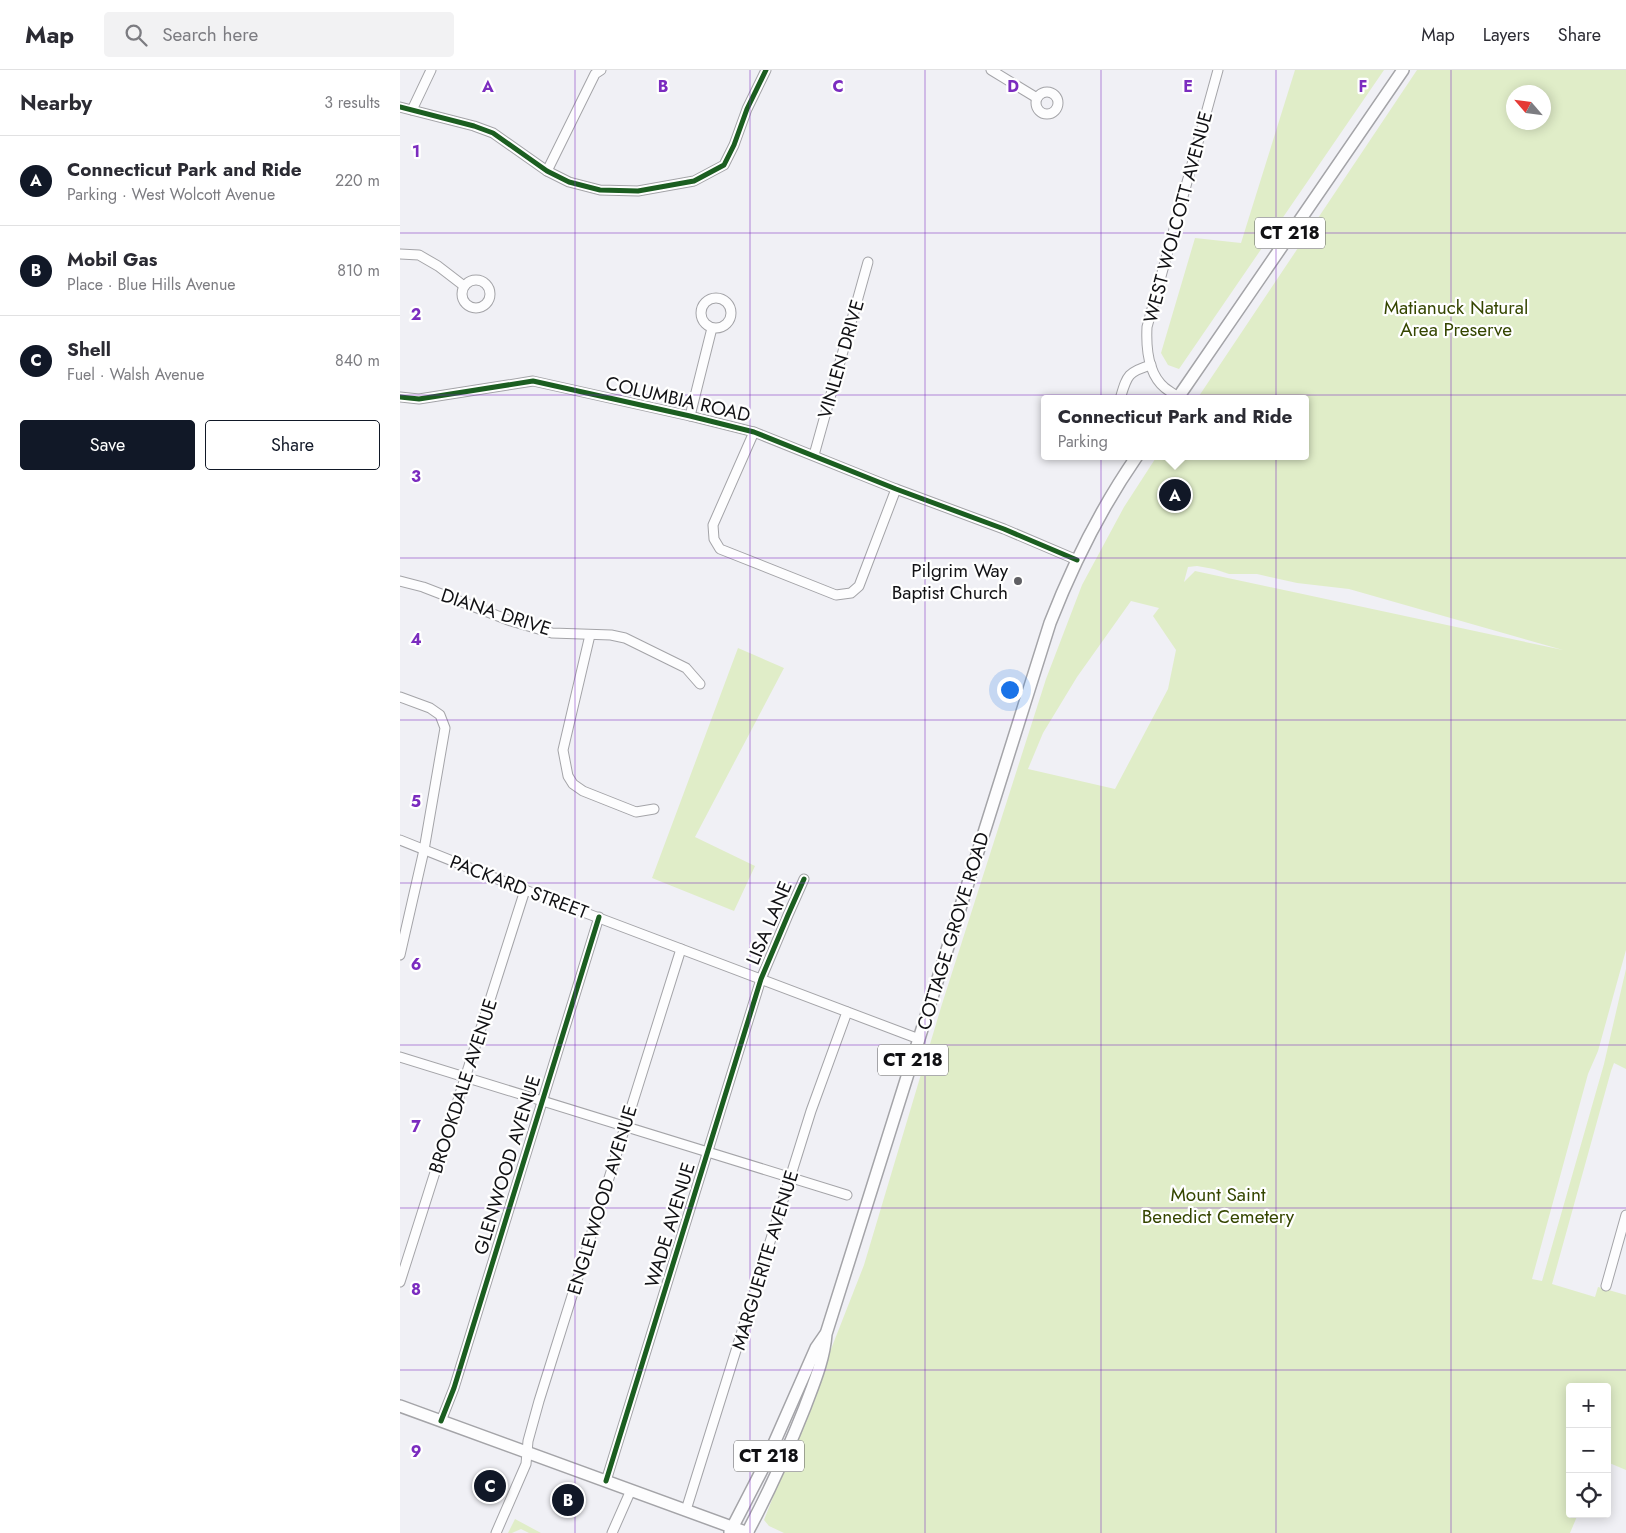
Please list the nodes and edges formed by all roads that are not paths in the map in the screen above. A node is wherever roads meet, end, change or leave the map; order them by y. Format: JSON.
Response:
{"nodes":[{"id":1,"x":430,"y":70,"type":"edge"},
{"id":2,"x":601,"y":70,"type":"edge"},
{"id":3,"x":766,"y":70,"type":"edge"},
{"id":4,"x":991,"y":70,"type":"edge"},
{"id":5,"x":1218,"y":70,"type":"edge"},
{"id":6,"x":1403,"y":70,"type":"edge"},
{"id":7,"x":1038,"y":98,"type":"dead end"},
{"id":8,"x":400,"y":107,"type":"edge"},
{"id":9,"x":412,"y":110,"type":"junction"},
{"id":10,"x":547,"y":170,"type":"junction"},
{"id":11,"x":400,"y":254,"type":"edge"},
{"id":12,"x":868,"y":262,"type":"dead end"},
{"id":13,"x":464,"y":286,"type":"dead end"},
{"id":14,"x":712,"y":328,"type":"dead end"},
{"id":15,"x":1150,"y":365,"type":"junction"},
{"id":16,"x":1121,"y":395,"type":"edge"},
{"id":17,"x":1174,"y":395,"type":"edge"},
{"id":18,"x":1180,"y":395,"type":"edge"},
{"id":19,"x":400,"y":397,"type":"edge"},
{"id":20,"x":690,"y":416,"type":"junction"},
{"id":21,"x":754,"y":432,"type":"junction"},
{"id":22,"x":814,"y":455,"type":"junction"},
{"id":23,"x":1134,"y":460,"type":"edge"},
{"id":24,"x":896,"y":489,"type":"junction"},
{"id":25,"x":1077,"y":560,"type":"junction"},
{"id":26,"x":400,"y":581,"type":"edge"},
{"id":27,"x":590,"y":635,"type":"junction"},
{"id":28,"x":700,"y":684,"type":"dead end"},
{"id":29,"x":400,"y":697,"type":"edge"},
{"id":30,"x":654,"y":809,"type":"dead end"},
{"id":31,"x":400,"y":840,"type":"edge"},
{"id":32,"x":424,"y":850,"type":"junction"},
{"id":33,"x":804,"y":880,"type":"dead end"},
{"id":34,"x":525,"y":890,"type":"junction"},
{"id":35,"x":599,"y":917,"type":"junction"},
{"id":36,"x":681,"y":949,"type":"junction"},
{"id":37,"x":400,"y":955,"type":"edge"},
{"id":38,"x":761,"y":979,"type":"junction"},
{"id":39,"x":847,"y":1012,"type":"junction"},
{"id":40,"x":919,"y":1039,"type":"junction"},
{"id":41,"x":400,"y":1058,"type":"edge"},
{"id":42,"x":466,"y":1077,"type":"junction"},
{"id":43,"x":542,"y":1102,"type":"junction"},
{"id":44,"x":625,"y":1127,"type":"junction"},
{"id":45,"x":708,"y":1153,"type":"junction"},
{"id":46,"x":790,"y":1178,"type":"junction"},
{"id":47,"x":847,"y":1195,"type":"dead end"},
{"id":48,"x":1626,"y":1215,"type":"edge"},
{"id":49,"x":1623,"y":1238,"type":"edge"},
{"id":50,"x":400,"y":1282,"type":"edge"},
{"id":51,"x":1606,"y":1286,"type":"dead end"},
{"id":52,"x":826,"y":1334,"type":"junction"},
{"id":53,"x":400,"y":1406,"type":"edge"},
{"id":54,"x":441,"y":1421,"type":"junction"},
{"id":55,"x":527,"y":1453,"type":"junction"},
{"id":56,"x":606,"y":1481,"type":"junction"},
{"id":57,"x":631,"y":1490,"type":"junction"},
{"id":58,"x":686,"y":1510,"type":"junction"},
{"id":59,"x":731,"y":1530,"type":"edge"},
{"id":60,"x":496,"y":1533,"type":"edge"},
{"id":61,"x":612,"y":1533,"type":"edge"},
{"id":62,"x":747,"y":1533,"type":"edge"}],
"edges":[{"from":1,"to":9,"type":"street"},
{"from":2,"to":10,"type":"street"},
{"from":3,"to":10,"type":"street"},
{"from":4,"to":7,"type":"street"},
{"from":5,"to":15,"type":"street","name":"WEST WOLCOTT AVENUE"},
{"from":6,"to":18,"type":"main road","number":"CT 218"},
{"from":8,"to":9,"type":"street"},
{"from":9,"to":10,"type":"street"},
{"from":11,"to":13,"type":"street"},
{"from":12,"to":22,"type":"street","name":"VINLEN DRIVE"},
{"from":14,"to":20,"type":"street"},
{"from":15,"to":16,"type":"street"},
{"from":15,"to":17,"type":"street","name":"WEST WOLCOTT AVENUE"},
{"from":19,"to":20,"type":"street","name":"COLUMBIA ROAD"},
{"from":20,"to":21,"type":"street","name":"COLUMBIA ROAD"},
{"from":21,"to":22,"type":"street","name":"COLUMBIA ROAD"},
{"from":21,"to":24,"type":"street"},
{"from":22,"to":24,"type":"street","name":"COLUMBIA ROAD"},
{"from":23,"to":25,"type":"main road","number":"CT 218"},
{"from":24,"to":25,"type":"street","name":"COLUMBIA ROAD"},
{"from":25,"to":40,"type":"main road","name":"COTTAGE GROVE ROAD","number":"CT 218"},
{"from":26,"to":27,"type":"street","name":"DIANA DRIVE"},
{"from":27,"to":28,"type":"street","name":"DIANA DRIVE"},
{"from":27,"to":30,"type":"street"},
{"from":29,"to":32,"type":"street"},
{"from":31,"to":32,"type":"street","name":"PACKARD STREET"},
{"from":32,"to":34,"type":"street","name":"PACKARD STREET"},
{"from":32,"to":37,"type":"street"},
{"from":33,"to":38,"type":"street","name":"LISA LANE"},
{"from":34,"to":35,"type":"street","name":"PACKARD STREET"},
{"from":34,"to":42,"type":"street","name":"BROOKDALE AVENUE"},
{"from":35,"to":36,"type":"street","name":"PACKARD STREET"},
{"from":35,"to":43,"type":"street","name":"GLENWOOD AVENUE"},
{"from":36,"to":38,"type":"street","name":"PACKARD STREET"},
{"from":36,"to":44,"type":"street","name":"ENGLEWOOD AVENUE"},
{"from":38,"to":39,"type":"street","name":"PACKARD STREET"},
{"from":38,"to":45,"type":"street","name":"WADE AVENUE"},
{"from":39,"to":40,"type":"street","name":"PACKARD STREET"},
{"from":39,"to":46,"type":"street","name":"MARGUERITE AVENUE"},
{"from":40,"to":52,"type":"main road","name":"COTTAGE GROVE ROAD","number":"CT 218"},
{"from":41,"to":42,"type":"street"},
{"from":42,"to":43,"type":"street"},
{"from":42,"to":50,"type":"street","name":"BROOKDALE AVENUE"},
{"from":43,"to":44,"type":"street"},
{"from":43,"to":54,"type":"street","name":"GLENWOOD AVENUE"},
{"from":44,"to":45,"type":"street"},
{"from":44,"to":55,"type":"street","name":"ENGLEWOOD AVENUE"},
{"from":45,"to":46,"type":"street"},
{"from":45,"to":56,"type":"street","name":"WADE AVENUE"},
{"from":46,"to":47,"type":"street"},
{"from":46,"to":58,"type":"street","name":"MARGUERITE AVENUE"},
{"from":48,"to":49,"type":"street"},
{"from":49,"to":51,"type":"street"},
{"from":52,"to":59,"type":"main road","name":"COTTAGE GROVE ROAD","number":"CT 218"},
{"from":52,"to":62,"type":"main road","name":"COTTAGE GROVE ROAD","number":"CT 218"},
{"from":53,"to":54,"type":"main road"},
{"from":54,"to":55,"type":"main road"},
{"from":55,"to":56,"type":"main road"},
{"from":55,"to":60,"type":"street","name":"ENGLEWOOD AVENUE"},
{"from":56,"to":57,"type":"main road"},
{"from":57,"to":58,"type":"main road"},
{"from":57,"to":61,"type":"street"},
{"from":58,"to":59,"type":"main road"},
{"from":59,"to":62,"type":"main road"}]}
